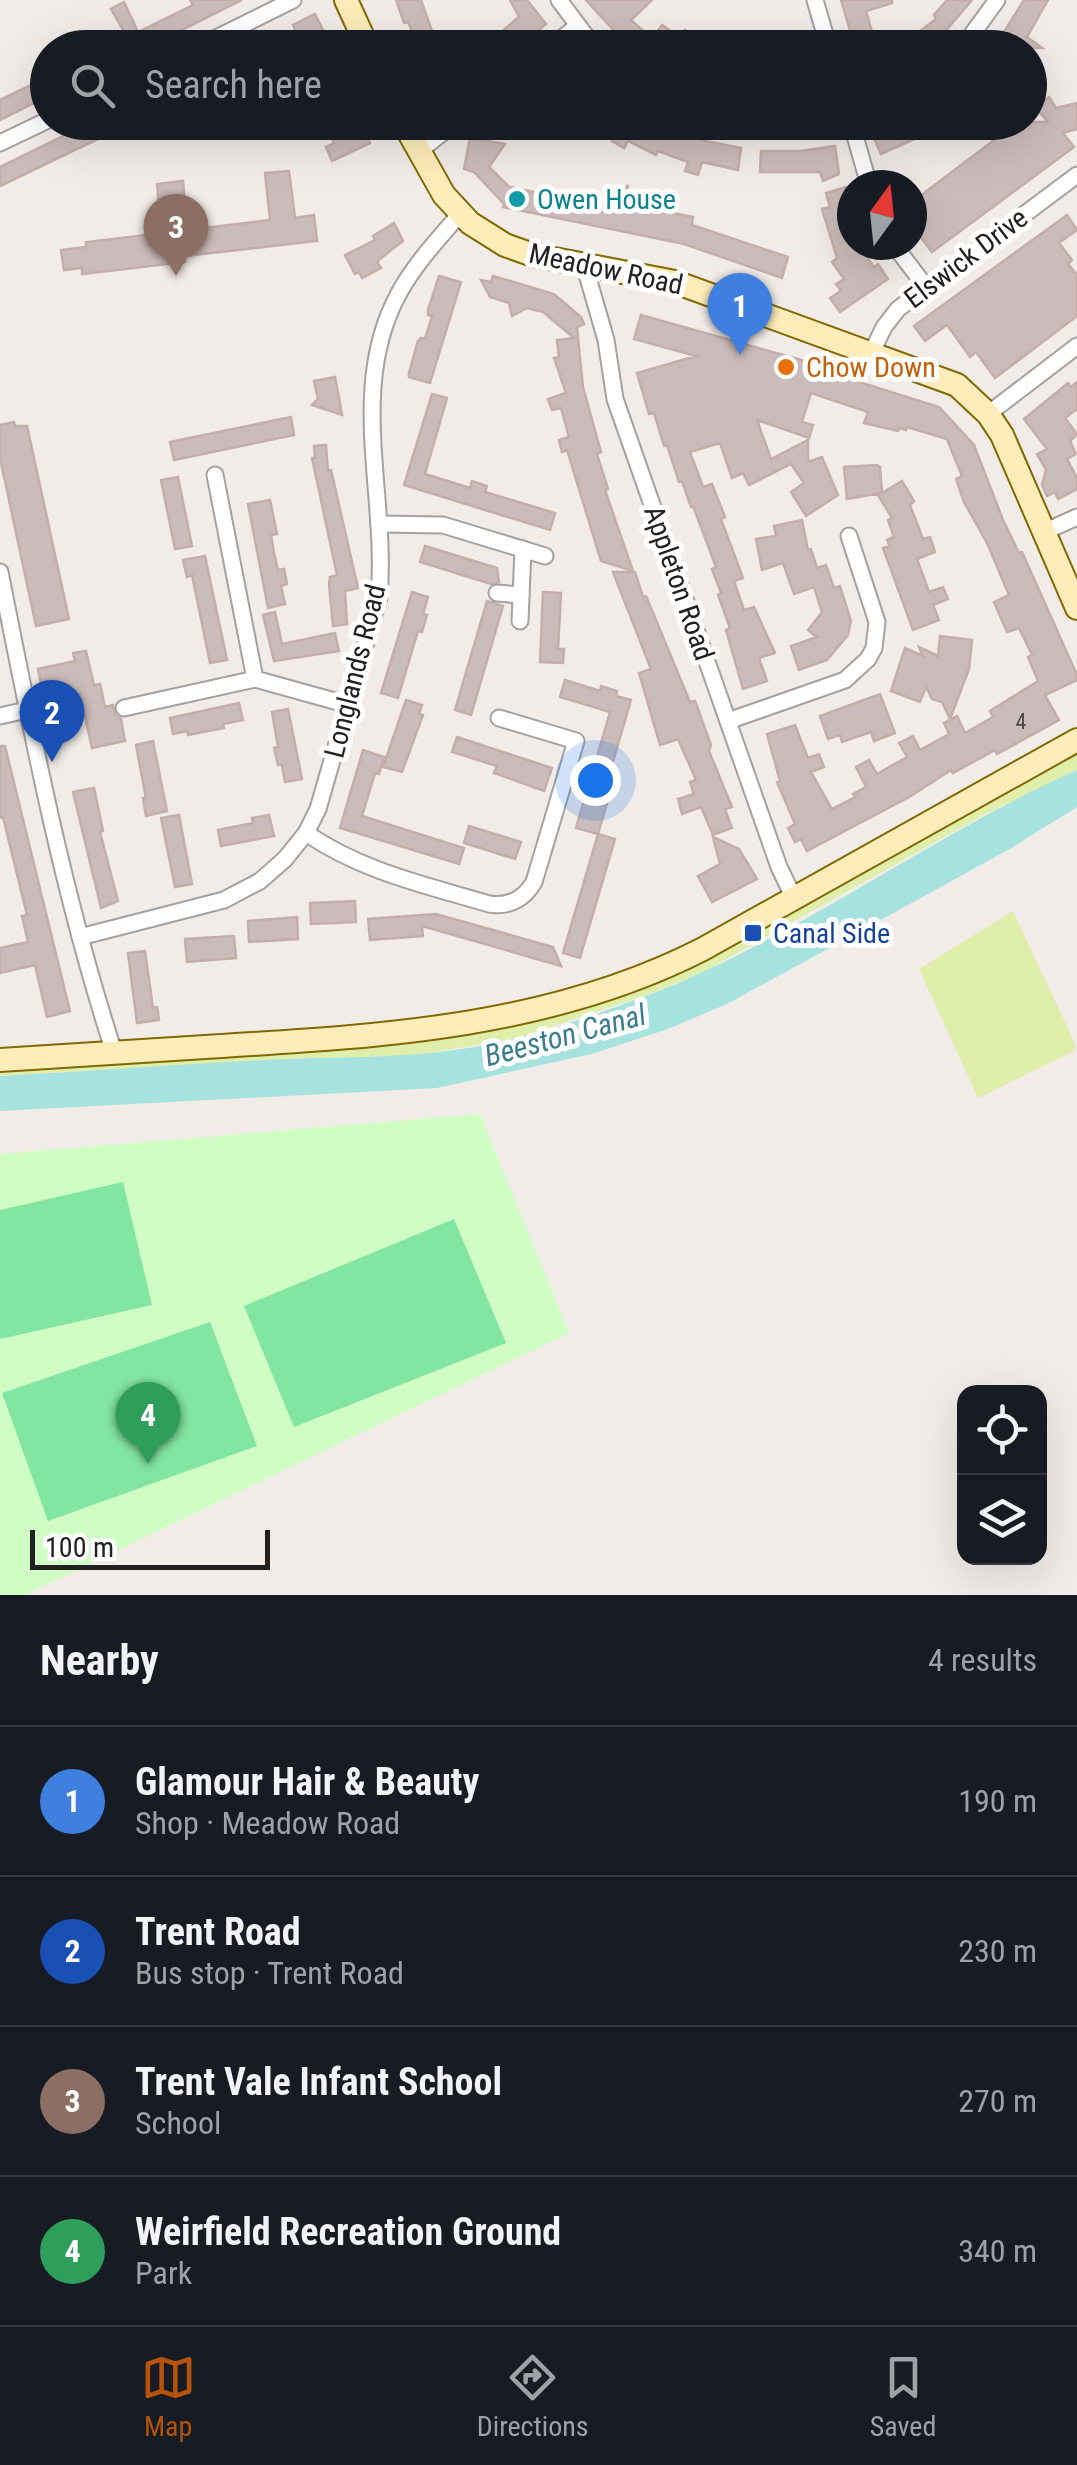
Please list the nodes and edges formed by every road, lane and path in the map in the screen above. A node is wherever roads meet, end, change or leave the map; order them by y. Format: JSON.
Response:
{"nodes":[{"id":1,"x":293,"y":0,"type":"edge"},
{"id":2,"x":346,"y":0,"type":"edge"},
{"id":3,"x":559,"y":0,"type":"edge"},
{"id":4,"x":815,"y":0,"type":"edge"},
{"id":5,"x":998,"y":0,"type":"edge"},
{"id":6,"x":577,"y":26,"type":"junction"},
{"id":7,"x":232,"y":30,"type":"edge"},
{"id":8,"x":360,"y":30,"type":"edge"},
{"id":9,"x":572,"y":30,"type":"edge"},
{"id":10,"x":580,"y":30,"type":"edge"},
{"id":11,"x":824,"y":30,"type":"edge"},
{"id":12,"x":976,"y":30,"type":"edge"},
{"id":13,"x":30,"y":129,"type":"edge"},
{"id":14,"x":412,"y":140,"type":"edge"},
{"id":15,"x":433,"y":140,"type":"edge"},
{"id":16,"x":856,"y":140,"type":"edge"},
{"id":17,"x":0,"y":143,"type":"edge"},
{"id":18,"x":418,"y":152,"type":"junction"},
{"id":19,"x":865,"y":170,"type":"edge"},
{"id":20,"x":1077,"y":175,"type":"edge"},
{"id":21,"x":460,"y":214,"type":"junction"},
{"id":22,"x":905,"y":260,"type":"edge"},
{"id":23,"x":584,"y":264,"type":"junction"},
{"id":24,"x":926,"y":287,"type":"junction"},
{"id":25,"x":1077,"y":346,"type":"edge"},
{"id":26,"x":872,"y":354,"type":"junction"},
{"id":27,"x":988,"y":414,"type":"junction"},
{"id":28,"x":215,"y":475,"type":"dead end"},
{"id":29,"x":1077,"y":517,"type":"edge"},
{"id":30,"x":379,"y":524,"type":"junction"},
{"id":31,"x":1044,"y":532,"type":"junction"},
{"id":32,"x":850,"y":536,"type":"dead end"},
{"id":33,"x":524,"y":550,"type":"junction"},
{"id":34,"x":544,"y":556,"type":"dead end"},
{"id":35,"x":0,"y":572,"type":"edge"},
{"id":36,"x":498,"y":593,"type":"dead end"},
{"id":37,"x":521,"y":595,"type":"junction"},
{"id":38,"x":1077,"y":608,"type":"edge"},
{"id":39,"x":520,"y":621,"type":"dead end"},
{"id":40,"x":255,"y":678,"type":"junction"},
{"id":41,"x":349,"y":704,"type":"junction"},
{"id":42,"x":124,"y":708,"type":"dead end"},
{"id":43,"x":27,"y":710,"type":"junction"},
{"id":44,"x":0,"y":716,"type":"edge"},
{"id":45,"x":500,"y":718,"type":"dead end"},
{"id":46,"x":728,"y":721,"type":"junction"},
{"id":47,"x":1077,"y":740,"type":"edge"},
{"id":48,"x":306,"y":833,"type":"junction"},
{"id":49,"x":793,"y":896,"type":"junction"},
{"id":50,"x":80,"y":937,"type":"junction"},
{"id":51,"x":114,"y":1052,"type":"junction"},
{"id":52,"x":0,"y":1060,"type":"edge"}],
"edges":[{"from":1,"to":7,"type":"street"},
{"from":2,"to":8,"type":"street"},
{"from":3,"to":6,"type":"street"},
{"from":4,"to":11,"type":"street"},
{"from":5,"to":12,"type":"street"},
{"from":6,"to":9,"type":"street"},
{"from":6,"to":10,"type":"street"},
{"from":13,"to":17,"type":"street"},
{"from":14,"to":18,"type":"street","name":"Meadow Road"},
{"from":15,"to":18,"type":"street"},
{"from":16,"to":19,"type":"street"},
{"from":18,"to":21,"type":"street","name":"Meadow Road"},
{"from":20,"to":24,"type":"street","name":"Elswick Drive"},
{"from":21,"to":23,"type":"street","name":"Meadow Road"},
{"from":21,"to":30,"type":"street","name":"Longlands Road"},
{"from":22,"to":24,"type":"street"},
{"from":23,"to":26,"type":"street","name":"Meadow Road"},
{"from":23,"to":46,"type":"street","name":"Appleton Road"},
{"from":24,"to":26,"type":"street","name":"Elswick Drive"},
{"from":25,"to":27,"type":"street"},
{"from":26,"to":27,"type":"street","name":"Meadow Road"},
{"from":27,"to":31,"type":"street","name":"Meadow Road"},
{"from":28,"to":40,"type":"street"},
{"from":29,"to":31,"type":"street"},
{"from":30,"to":33,"type":"street"},
{"from":30,"to":41,"type":"street","name":"Longlands Road"},
{"from":31,"to":38,"type":"street","name":"Meadow Road"},
{"from":32,"to":46,"type":"street"},
{"from":33,"to":34,"type":"street"},
{"from":33,"to":37,"type":"street"},
{"from":35,"to":43,"type":"street"},
{"from":36,"to":37,"type":"street"},
{"from":37,"to":39,"type":"street"},
{"from":40,"to":41,"type":"street"},
{"from":40,"to":42,"type":"street"},
{"from":41,"to":48,"type":"street","name":"Longlands Road"},
{"from":43,"to":44,"type":"street"},
{"from":43,"to":50,"type":"street"},
{"from":45,"to":48,"type":"street"},
{"from":46,"to":49,"type":"street","name":"Appleton Road"},
{"from":47,"to":49,"type":"street"},
{"from":48,"to":50,"type":"street","name":"Longlands Road"},
{"from":49,"to":51,"type":"street"},
{"from":50,"to":51,"type":"street"},
{"from":51,"to":52,"type":"street"}]}
